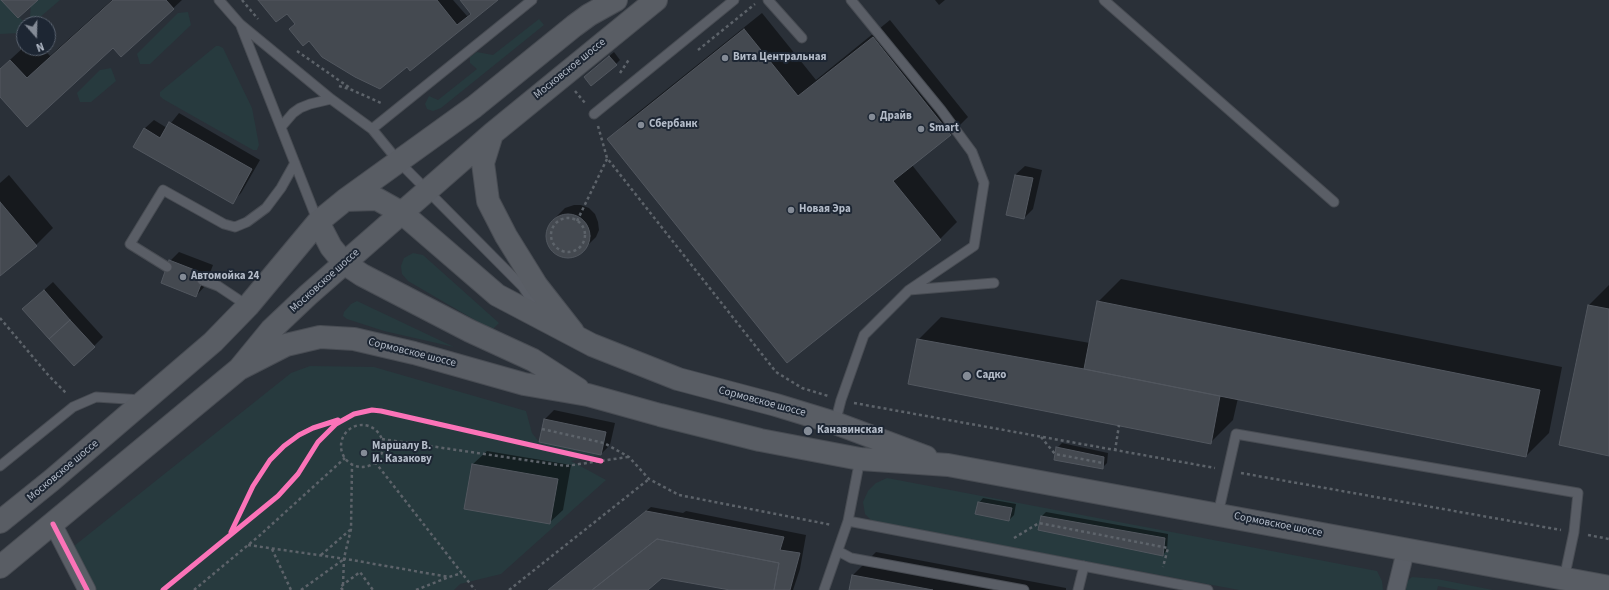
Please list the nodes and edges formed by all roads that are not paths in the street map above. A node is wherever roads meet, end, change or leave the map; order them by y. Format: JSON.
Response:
{"nodes":[{"id":1,"x":219,"y":0,"type":"edge"},
{"id":2,"x":532,"y":0,"type":"edge"},
{"id":3,"x":616,"y":0,"type":"edge"},
{"id":4,"x":656,"y":0,"type":"edge"},
{"id":5,"x":734,"y":0,"type":"edge"},
{"id":6,"x":768,"y":0,"type":"edge"},
{"id":7,"x":851,"y":0,"type":"edge"},
{"id":8,"x":1104,"y":0,"type":"edge"},
{"id":9,"x":240,"y":24,"type":"junction"},
{"id":10,"x":802,"y":38,"type":"dead end"},
{"id":11,"x":331,"y":99,"type":"junction"},
{"id":12,"x":594,"y":114,"type":"road end"},
{"id":13,"x":281,"y":127,"type":"junction"},
{"id":14,"x":372,"y":129,"type":"junction"},
{"id":15,"x":492,"y":133,"type":"junction"},
{"id":16,"x":399,"y":162,"type":"junction"},
{"id":17,"x":295,"y":163,"type":"junction"},
{"id":18,"x":428,"y":191,"type":"junction"},
{"id":19,"x":345,"y":200,"type":"junction"},
{"id":20,"x":1334,"y":202,"type":"dead end"},
{"id":21,"x":402,"y":213,"type":"junction"},
{"id":22,"x":318,"y":222,"type":"junction"},
{"id":23,"x":344,"y":263,"type":"junction"},
{"id":24,"x":167,"y":267,"type":"dead end"},
{"id":25,"x":202,"y":280,"type":"dead end"},
{"id":26,"x":994,"y":283,"type":"dead end"},
{"id":27,"x":909,"y":290,"type":"junction"},
{"id":28,"x":248,"y":306,"type":"junction"},
{"id":29,"x":546,"y":322,"type":"junction"},
{"id":30,"x":578,"y":338,"type":"junction"},
{"id":31,"x":239,"y":369,"type":"junction"},
{"id":32,"x":588,"y":394,"type":"junction"},
{"id":33,"x":145,"y":400,"type":"junction"},
{"id":34,"x":835,"y":423,"type":"junction"},
{"id":35,"x":860,"y":459,"type":"junction"},
{"id":36,"x":948,"y":465,"type":"junction"},
{"id":37,"x":0,"y":466,"type":"edge"},
{"id":38,"x":1218,"y":514,"type":"junction"},
{"id":39,"x":0,"y":522,"type":"edge"},
{"id":40,"x":53,"y":524,"type":"junction"},
{"id":41,"x":846,"y":524,"type":"junction"},
{"id":42,"x":1406,"y":549,"type":"junction"},
{"id":43,"x":838,"y":551,"type":"junction"},
{"id":44,"x":1084,"y":566,"type":"junction"},
{"id":45,"x":0,"y":567,"type":"edge"},
{"id":46,"x":1564,"y":579,"type":"junction"},
{"id":47,"x":1609,"y":587,"type":"edge"},
{"id":48,"x":87,"y":590,"type":"edge"},
{"id":49,"x":824,"y":590,"type":"edge"},
{"id":50,"x":1024,"y":590,"type":"edge"},
{"id":51,"x":1078,"y":590,"type":"edge"},
{"id":52,"x":1208,"y":590,"type":"edge"},
{"id":53,"x":1396,"y":590,"type":"edge"}],
"edges":[{"from":1,"to":9,"type":"lane"},
{"from":2,"to":14,"type":"lane"},
{"from":3,"to":16,"type":"main road","name":"Московское шоссе"},
{"from":4,"to":15,"type":"main road","name":"Московское шоссе"},
{"from":5,"to":12,"type":"lane"},
{"from":6,"to":10,"type":"lane"},
{"from":7,"to":27,"type":"lane"},
{"from":8,"to":20,"type":"lane"},
{"from":9,"to":11,"type":"lane"},
{"from":9,"to":13,"type":"lane"},
{"from":11,"to":13,"type":"lane"},
{"from":11,"to":14,"type":"lane"},
{"from":13,"to":17,"type":"lane"},
{"from":14,"to":16,"type":"lane"},
{"from":15,"to":18,"type":"main road","name":"Московское шоссе"},
{"from":15,"to":30,"type":"main road","name":"Сормовское шоссе"},
{"from":16,"to":18,"type":"lane"},
{"from":16,"to":19,"type":"main road","name":"Московское шоссе"},
{"from":17,"to":22,"type":"lane"},
{"from":17,"to":24,"type":"lane"},
{"from":18,"to":21,"type":"main road","name":"Московское шоссе"},
{"from":18,"to":29,"type":"lane"},
{"from":19,"to":21,"type":"main road","name":"Сормовское шоссе"},
{"from":19,"to":22,"type":"main road","name":"Московское шоссе"},
{"from":21,"to":23,"type":"main road","name":"Московское шоссе"},
{"from":21,"to":29,"type":"main road","name":"Сормовское шоссе"},
{"from":22,"to":23,"type":"main road","name":"Сормовское шоссе"},
{"from":22,"to":28,"type":"main road","name":"Московское шоссе"},
{"from":23,"to":31,"type":"main road","name":"Московское шоссе"},
{"from":23,"to":32,"type":"main road","name":"Сормовское шоссе"},
{"from":25,"to":28,"type":"lane"},
{"from":26,"to":27,"type":"lane"},
{"from":27,"to":34,"type":"lane"},
{"from":28,"to":33,"type":"main road","name":"Московское шоссе"},
{"from":29,"to":30,"type":"main road","name":"Сормовское шоссе"},
{"from":30,"to":34,"type":"main road","name":"Сормовское шоссе"},
{"from":31,"to":32,"type":"main road","name":"Сормовское шоссе"},
{"from":31,"to":40,"type":"main road","name":"Московское шоссе"},
{"from":32,"to":35,"type":"main road","name":"Сормовское шоссе"},
{"from":33,"to":37,"type":"lane"},
{"from":33,"to":39,"type":"main road","name":"Московское шоссе"},
{"from":34,"to":36,"type":"main road","name":"Сормовское шоссе"},
{"from":35,"to":36,"type":"main road","name":"Сормовское шоссе"},
{"from":35,"to":41,"type":"lane"},
{"from":36,"to":38,"type":"main road","name":"Сормовское шоссе"},
{"from":38,"to":42,"type":"main road","name":"Сормовское шоссе"},
{"from":38,"to":46,"type":"lane"},
{"from":40,"to":45,"type":"main road","name":"Московское шоссе"},
{"from":40,"to":48,"type":"street"},
{"from":41,"to":43,"type":"lane"},
{"from":41,"to":44,"type":"lane"},
{"from":42,"to":46,"type":"main road","name":"Сормовское шоссе"},
{"from":42,"to":53,"type":"street"},
{"from":43,"to":49,"type":"lane"},
{"from":43,"to":50,"type":"lane"},
{"from":44,"to":51,"type":"lane"},
{"from":44,"to":52,"type":"lane"},
{"from":46,"to":47,"type":"main road","name":"Сормовское шоссе"}]}
